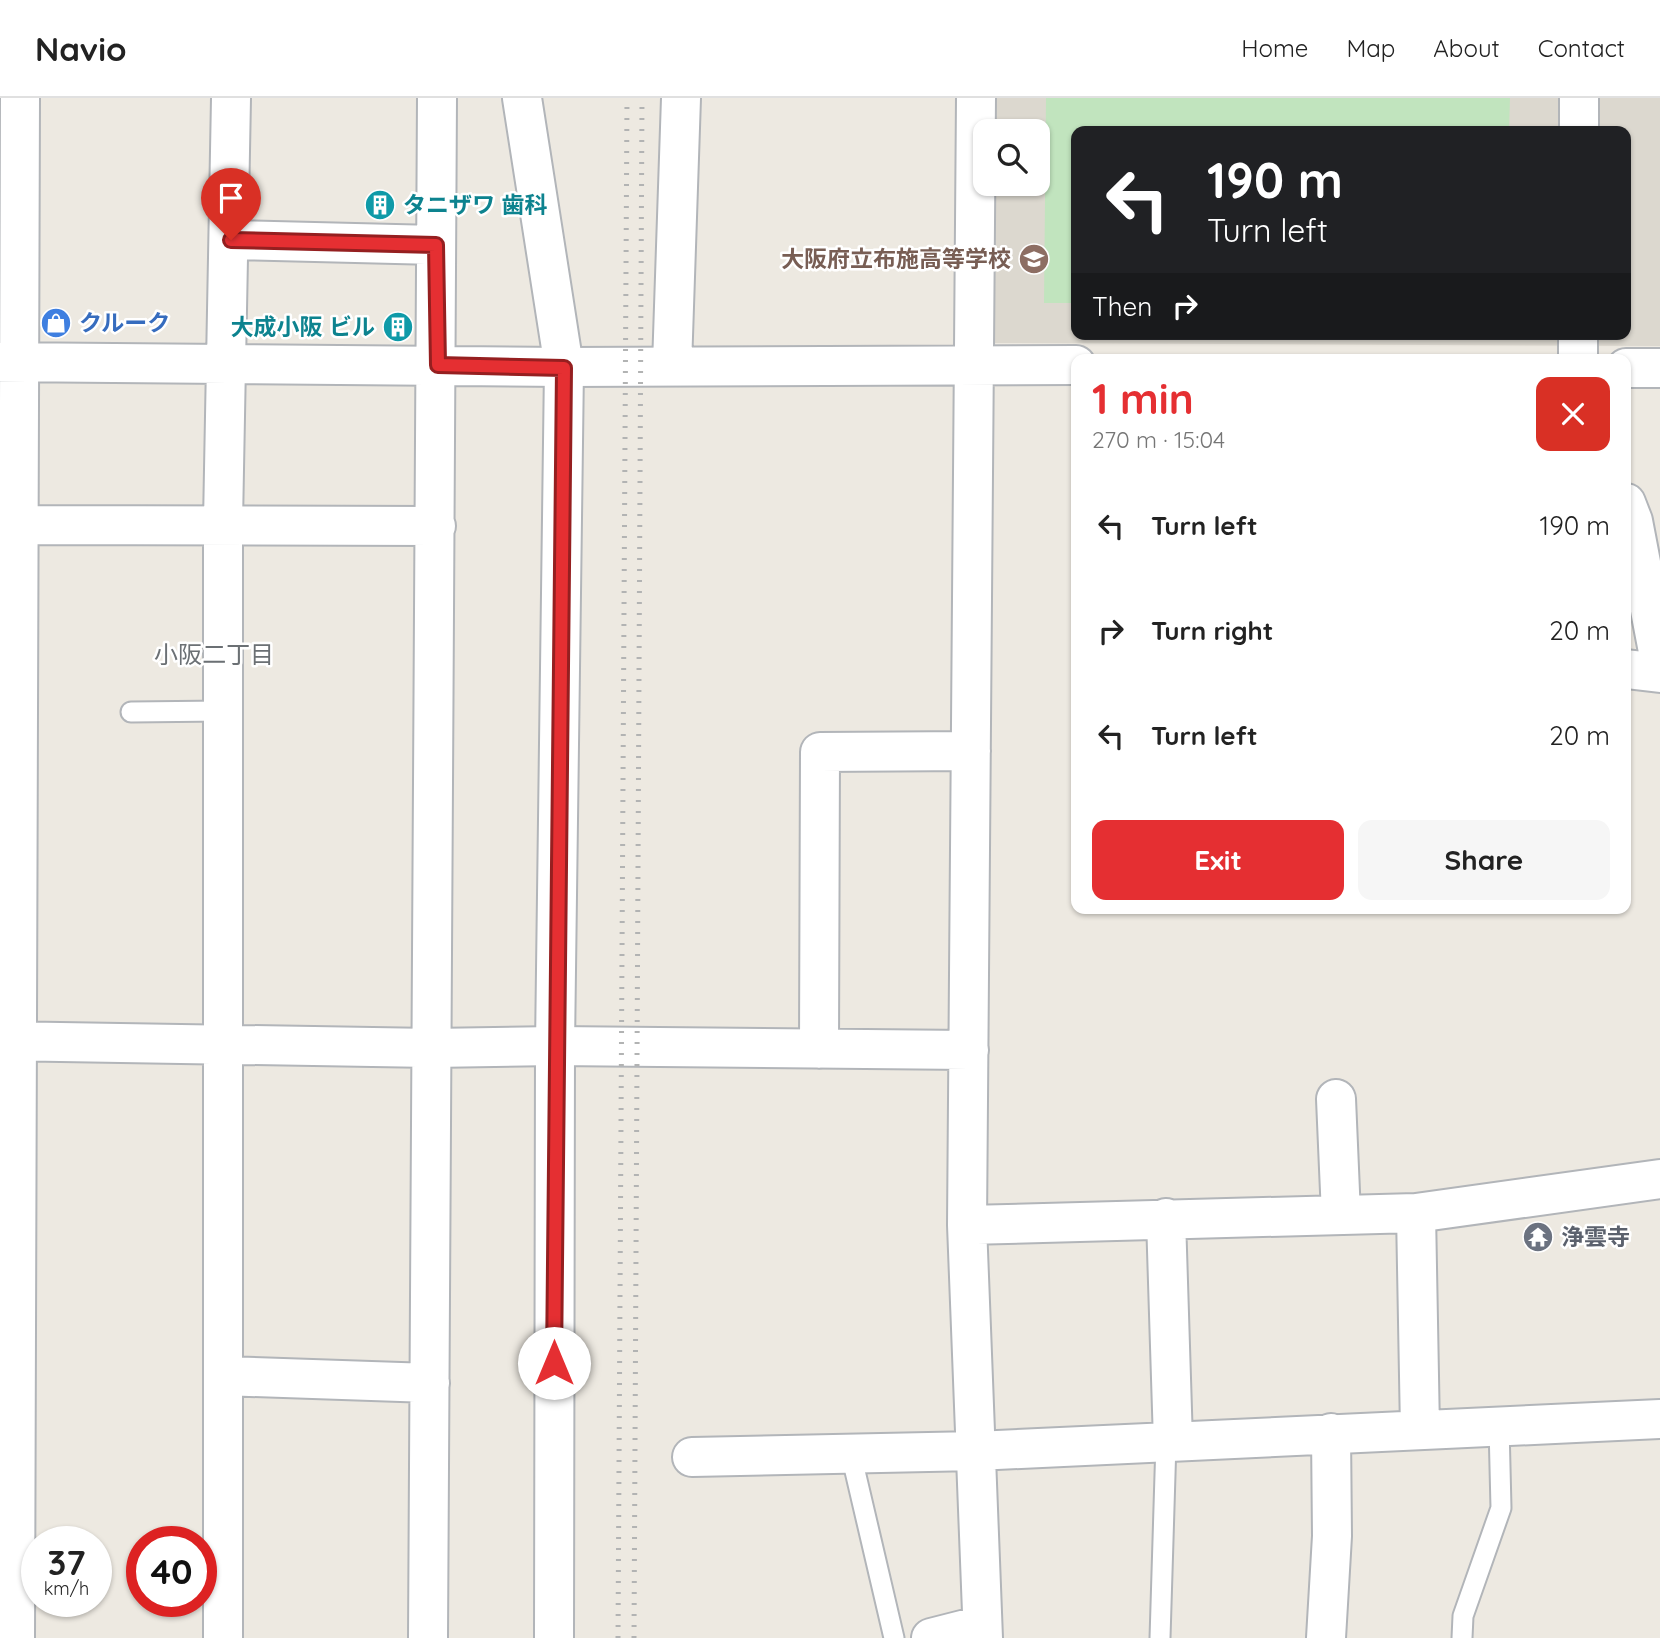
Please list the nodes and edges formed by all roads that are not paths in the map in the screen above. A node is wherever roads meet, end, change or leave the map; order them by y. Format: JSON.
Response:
{"nodes":[{"id":1,"x":20,"y":98,"type":"edge"},
{"id":2,"x":232,"y":98,"type":"edge"},
{"id":3,"x":437,"y":98,"type":"edge"},
{"id":4,"x":522,"y":98,"type":"edge"},
{"id":5,"x":681,"y":98,"type":"edge"},
{"id":6,"x":976,"y":98,"type":"edge"},
{"id":7,"x":1580,"y":98,"type":"edge"},
{"id":8,"x":1579,"y":126,"type":"edge"},
{"id":9,"x":10,"y":211,"type":"edge"},
{"id":10,"x":231,"y":240,"type":"junction"},
{"id":11,"x":436,"y":245,"type":"junction"},
{"id":12,"x":10,"y":362,"type":"edge"},
{"id":13,"x":438,"y":365,"type":"junction"},
{"id":14,"x":974,"y":365,"type":"junction"},
{"id":15,"x":1071,"y":365,"type":"edge"},
{"id":16,"x":229,"y":366,"type":"junction"},
{"id":17,"x":672,"y":366,"type":"junction"},
{"id":18,"x":564,"y":368,"type":"junction"},
{"id":19,"x":1631,"y":368,"type":"edge"},
{"id":20,"x":1660,"y":368,"type":"edge"},
{"id":21,"x":1635,"y":519,"type":"edge"},
{"id":22,"x":223,"y":523,"type":"junction"},
{"id":23,"x":18,"y":525,"type":"junction"},
{"id":24,"x":436,"y":526,"type":"junction"},
{"id":25,"x":1660,"y":662,"type":"edge"},
{"id":26,"x":1631,"y":670,"type":"edge"},
{"id":27,"x":1660,"y":673,"type":"edge"},
{"id":28,"x":223,"y":710,"type":"junction"},
{"id":29,"x":131,"y":712,"type":"dead end"},
{"id":30,"x":971,"y":751,"type":"junction"},
{"id":31,"x":8,"y":1041,"type":"edge"},
{"id":32,"x":222,"y":1044,"type":"junction"},
{"id":33,"x":555,"y":1046,"type":"junction"},
{"id":34,"x":432,"y":1048,"type":"junction"},
{"id":35,"x":819,"y":1049,"type":"junction"},
{"id":36,"x":968,"y":1050,"type":"junction"},
{"id":37,"x":1336,"y":1100,"type":"dead end"},
{"id":38,"x":1660,"y":1180,"type":"edge"},
{"id":39,"x":1416,"y":1213,"type":"junction"},
{"id":40,"x":1341,"y":1215,"type":"junction"},
{"id":41,"x":1166,"y":1217,"type":"junction"},
{"id":42,"x":967,"y":1225,"type":"junction"},
{"id":43,"x":223,"y":1376,"type":"junction"},
{"id":44,"x":430,"y":1382,"type":"junction"},
{"id":45,"x":1660,"y":1419,"type":"edge"},
{"id":46,"x":1499,"y":1426,"type":"junction"},
{"id":47,"x":1420,"y":1430,"type":"junction"},
{"id":48,"x":1331,"y":1433,"type":"junction"},
{"id":49,"x":1169,"y":1442,"type":"junction"},
{"id":50,"x":976,"y":1451,"type":"junction"},
{"id":51,"x":852,"y":1454,"type":"junction"},
{"id":52,"x":692,"y":1457,"type":"dead end"},
{"id":53,"x":982,"y":1632,"type":"edge"},
{"id":54,"x":15,"y":1638,"type":"edge"},
{"id":55,"x":223,"y":1638,"type":"edge"},
{"id":56,"x":428,"y":1638,"type":"edge"},
{"id":57,"x":554,"y":1638,"type":"edge"},
{"id":58,"x":894,"y":1638,"type":"edge"},
{"id":59,"x":931,"y":1638,"type":"edge"},
{"id":60,"x":1160,"y":1638,"type":"edge"},
{"id":61,"x":1326,"y":1638,"type":"edge"},
{"id":62,"x":1462,"y":1638,"type":"edge"}],
"edges":[{"from":1,"to":9,"type":"street"},
{"from":2,"to":10,"type":"street"},
{"from":3,"to":11,"type":"street"},
{"from":4,"to":18,"type":"street"},
{"from":5,"to":17,"type":"street"},
{"from":6,"to":14,"type":"street"},
{"from":7,"to":8,"type":"street"},
{"from":9,"to":12,"type":"street"},
{"from":10,"to":11,"type":"street"},
{"from":10,"to":16,"type":"street"},
{"from":11,"to":13,"type":"street"},
{"from":12,"to":16,"type":"street"},
{"from":12,"to":23,"type":"street"},
{"from":13,"to":16,"type":"street"},
{"from":13,"to":18,"type":"street"},
{"from":13,"to":24,"type":"street"},
{"from":14,"to":15,"type":"street"},
{"from":14,"to":17,"type":"street"},
{"from":14,"to":30,"type":"street"},
{"from":16,"to":22,"type":"street"},
{"from":17,"to":18,"type":"street"},
{"from":18,"to":33,"type":"street"},
{"from":19,"to":20,"type":"street"},
{"from":21,"to":25,"type":"street"},
{"from":22,"to":23,"type":"street"},
{"from":22,"to":24,"type":"street"},
{"from":22,"to":28,"type":"street"},
{"from":23,"to":31,"type":"street"},
{"from":24,"to":34,"type":"street"},
{"from":26,"to":27,"type":"street"},
{"from":28,"to":29,"type":"lane"},
{"from":28,"to":32,"type":"street"},
{"from":30,"to":35,"type":"street"},
{"from":30,"to":36,"type":"street"},
{"from":31,"to":32,"type":"street"},
{"from":31,"to":54,"type":"street"},
{"from":32,"to":34,"type":"street"},
{"from":32,"to":43,"type":"street"},
{"from":33,"to":34,"type":"street"},
{"from":33,"to":35,"type":"street"},
{"from":33,"to":57,"type":"street"},
{"from":34,"to":44,"type":"street"},
{"from":35,"to":36,"type":"street"},
{"from":36,"to":42,"type":"street"},
{"from":37,"to":40,"type":"street"},
{"from":38,"to":39,"type":"street"},
{"from":39,"to":40,"type":"street"},
{"from":39,"to":47,"type":"street"},
{"from":40,"to":41,"type":"street"},
{"from":41,"to":42,"type":"street"},
{"from":41,"to":49,"type":"street"},
{"from":42,"to":50,"type":"street"},
{"from":43,"to":44,"type":"street"},
{"from":43,"to":55,"type":"street"},
{"from":44,"to":56,"type":"street"},
{"from":45,"to":46,"type":"street"},
{"from":46,"to":47,"type":"street"},
{"from":46,"to":62,"type":"lane"},
{"from":47,"to":48,"type":"street"},
{"from":48,"to":49,"type":"street"},
{"from":48,"to":61,"type":"street"},
{"from":49,"to":50,"type":"street"},
{"from":49,"to":60,"type":"lane"},
{"from":50,"to":51,"type":"street"},
{"from":50,"to":53,"type":"street"},
{"from":51,"to":52,"type":"street"},
{"from":51,"to":58,"type":"lane"},
{"from":53,"to":59,"type":"street"}]}
